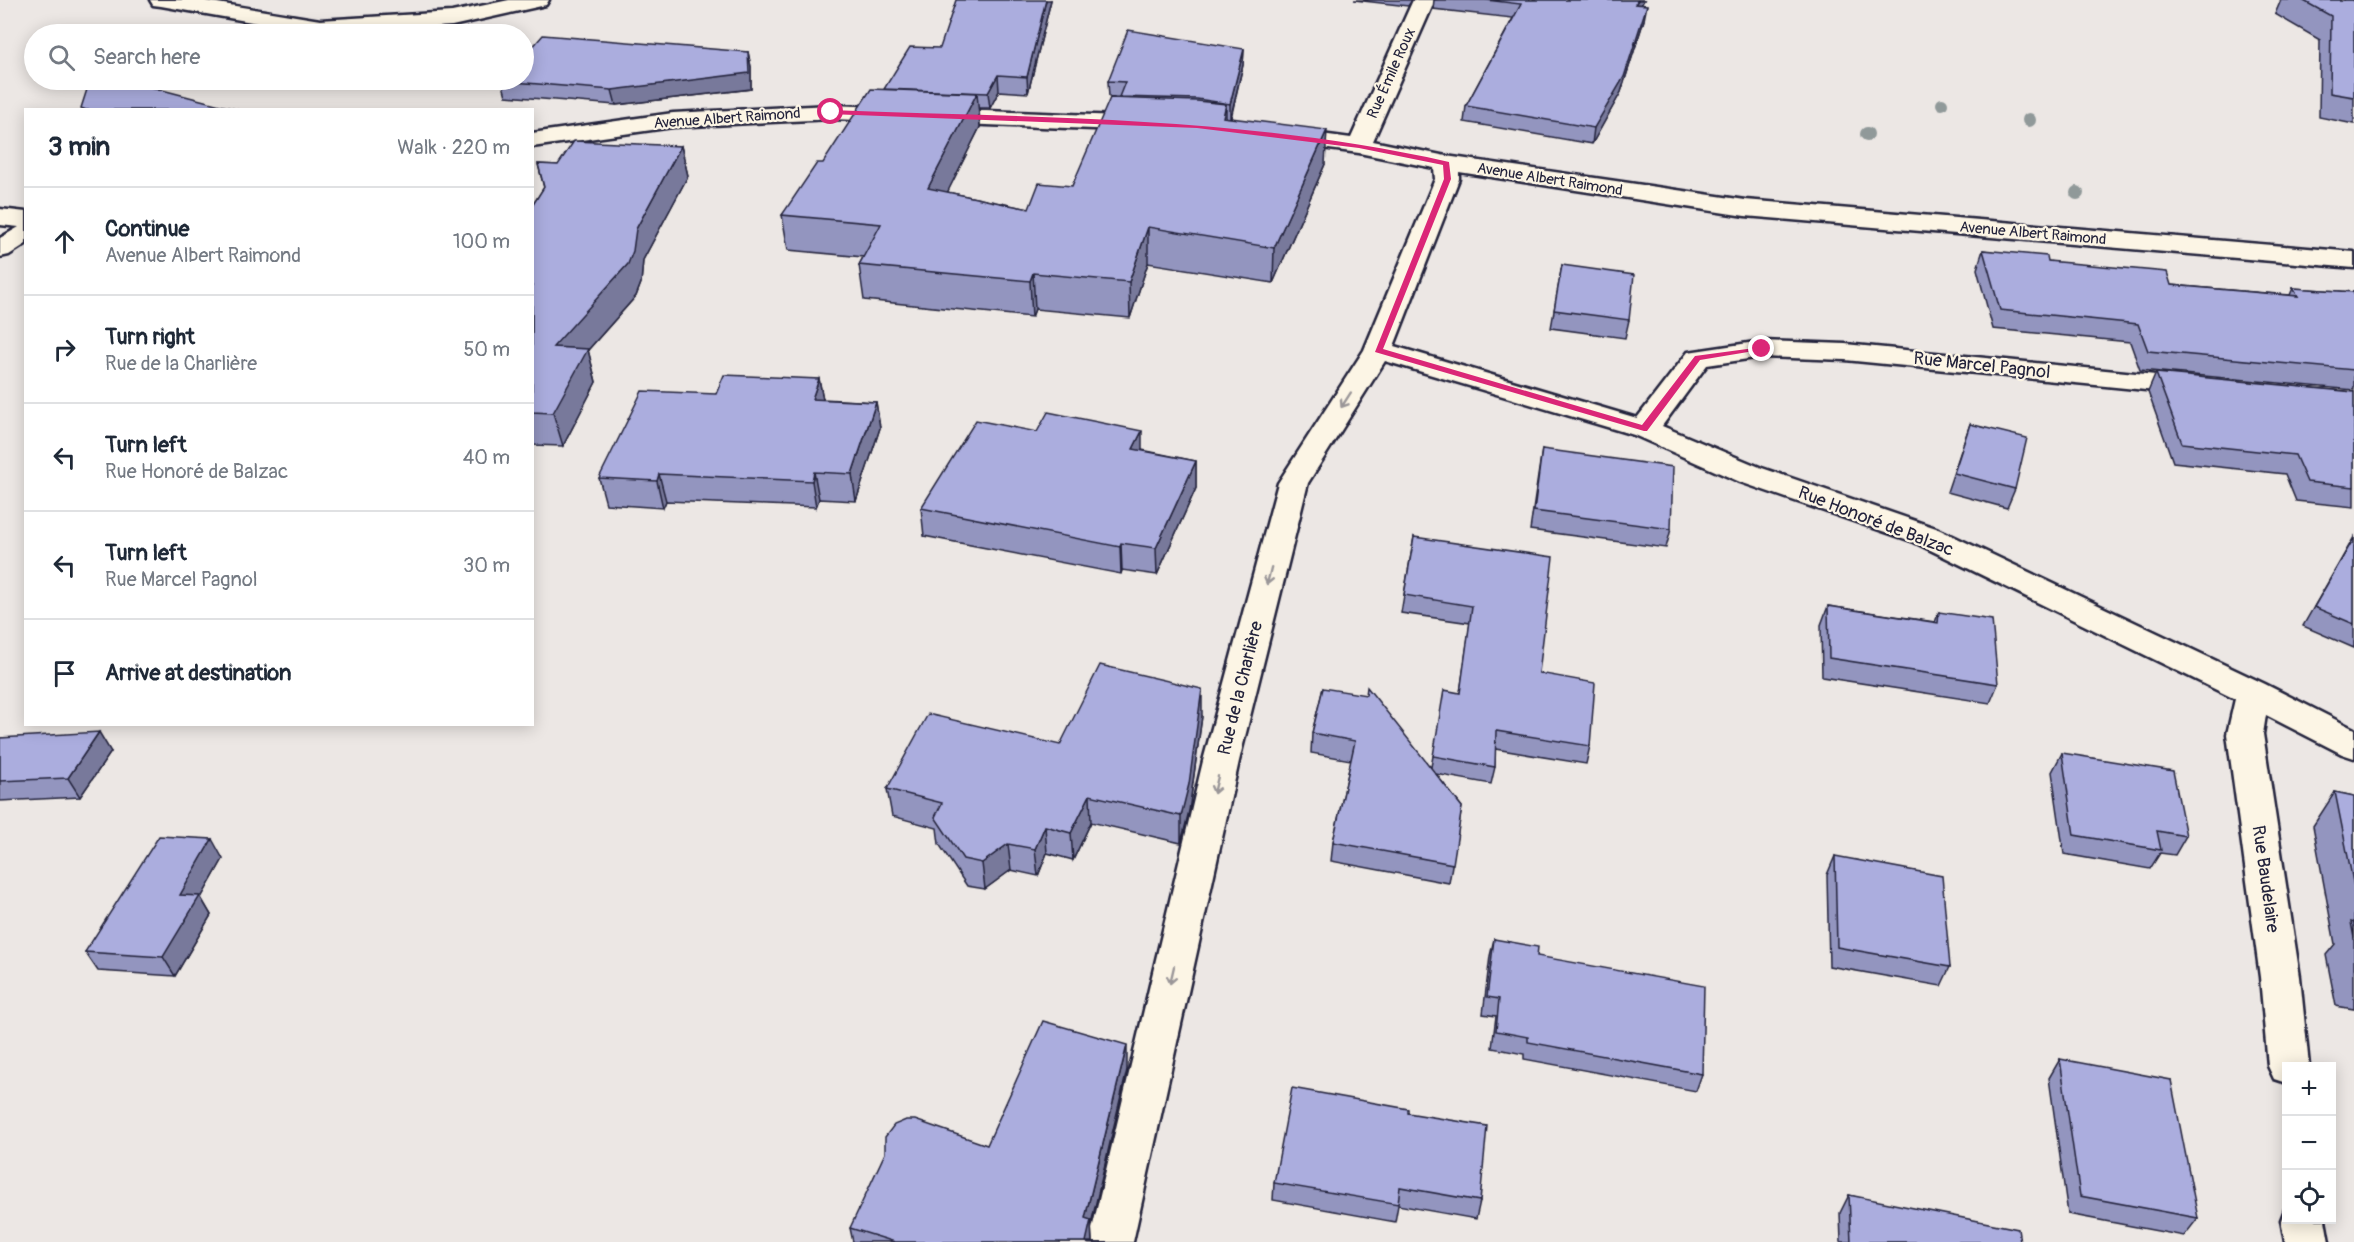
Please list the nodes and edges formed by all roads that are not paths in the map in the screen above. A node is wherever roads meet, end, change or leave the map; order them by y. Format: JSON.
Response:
{"nodes":[{"id":1,"x":160,"y":0,"type":"edge"},
{"id":2,"x":538,"y":0,"type":"edge"},
{"id":3,"x":1424,"y":0,"type":"edge"},
{"id":4,"x":302,"y":24,"type":"edge"},
{"id":5,"x":370,"y":24,"type":"edge"},
{"id":6,"x":1173,"y":125,"type":"edge"},
{"id":7,"x":1265,"y":133,"type":"edge"},
{"id":8,"x":534,"y":140,"type":"edge"},
{"id":9,"x":1359,"y":146,"type":"junction"},
{"id":10,"x":1446,"y":163,"type":"junction"},
{"id":11,"x":0,"y":217,"type":"edge"},
{"id":12,"x":24,"y":220,"type":"edge"},
{"id":13,"x":24,"y":234,"type":"edge"},
{"id":14,"x":0,"y":249,"type":"edge"},
{"id":15,"x":2354,"y":260,"type":"edge"},
{"id":16,"x":1378,"y":350,"type":"junction"},
{"id":17,"x":2224,"y":389,"type":"edge"},
{"id":18,"x":1644,"y":429,"type":"junction"},
{"id":19,"x":2253,"y":693,"type":"junction"},
{"id":20,"x":2354,"y":745,"type":"edge"},
{"id":21,"x":2289,"y":1062,"type":"edge"},
{"id":22,"x":2304,"y":1224,"type":"edge"},
{"id":23,"x":1111,"y":1242,"type":"edge"},
{"id":24,"x":2307,"y":1242,"type":"edge"}],
"edges":[{"from":1,"to":4,"type":"street"},
{"from":2,"to":5,"type":"street"},
{"from":3,"to":9,"type":"street","name":"Rue Émile Roux"},
{"from":6,"to":8,"type":"street","name":"Avenue Albert Raimond"},
{"from":7,"to":9,"type":"street","name":"Avenue Albert Raimond"},
{"from":9,"to":10,"type":"street","name":"Avenue Albert Raimond"},
{"from":10,"to":15,"type":"street","name":"Avenue Albert Raimond"},
{"from":10,"to":16,"type":"street","name":"Rue de la Charlière"},
{"from":11,"to":12,"type":"street"},
{"from":13,"to":14,"type":"street"},
{"from":16,"to":18,"type":"street","name":"Rue Honoré de Balzac"},
{"from":16,"to":23,"type":"street","name":"Rue de la Charlière","one_way":true},
{"from":17,"to":18,"type":"street","name":"Rue Marcel Pagnol"},
{"from":18,"to":19,"type":"street","name":"Rue Honoré de Balzac"},
{"from":19,"to":20,"type":"street","name":"Rue Honoré de Balzac"},
{"from":19,"to":21,"type":"street","name":"Rue Baudelaire"},
{"from":22,"to":24,"type":"street"}]}
